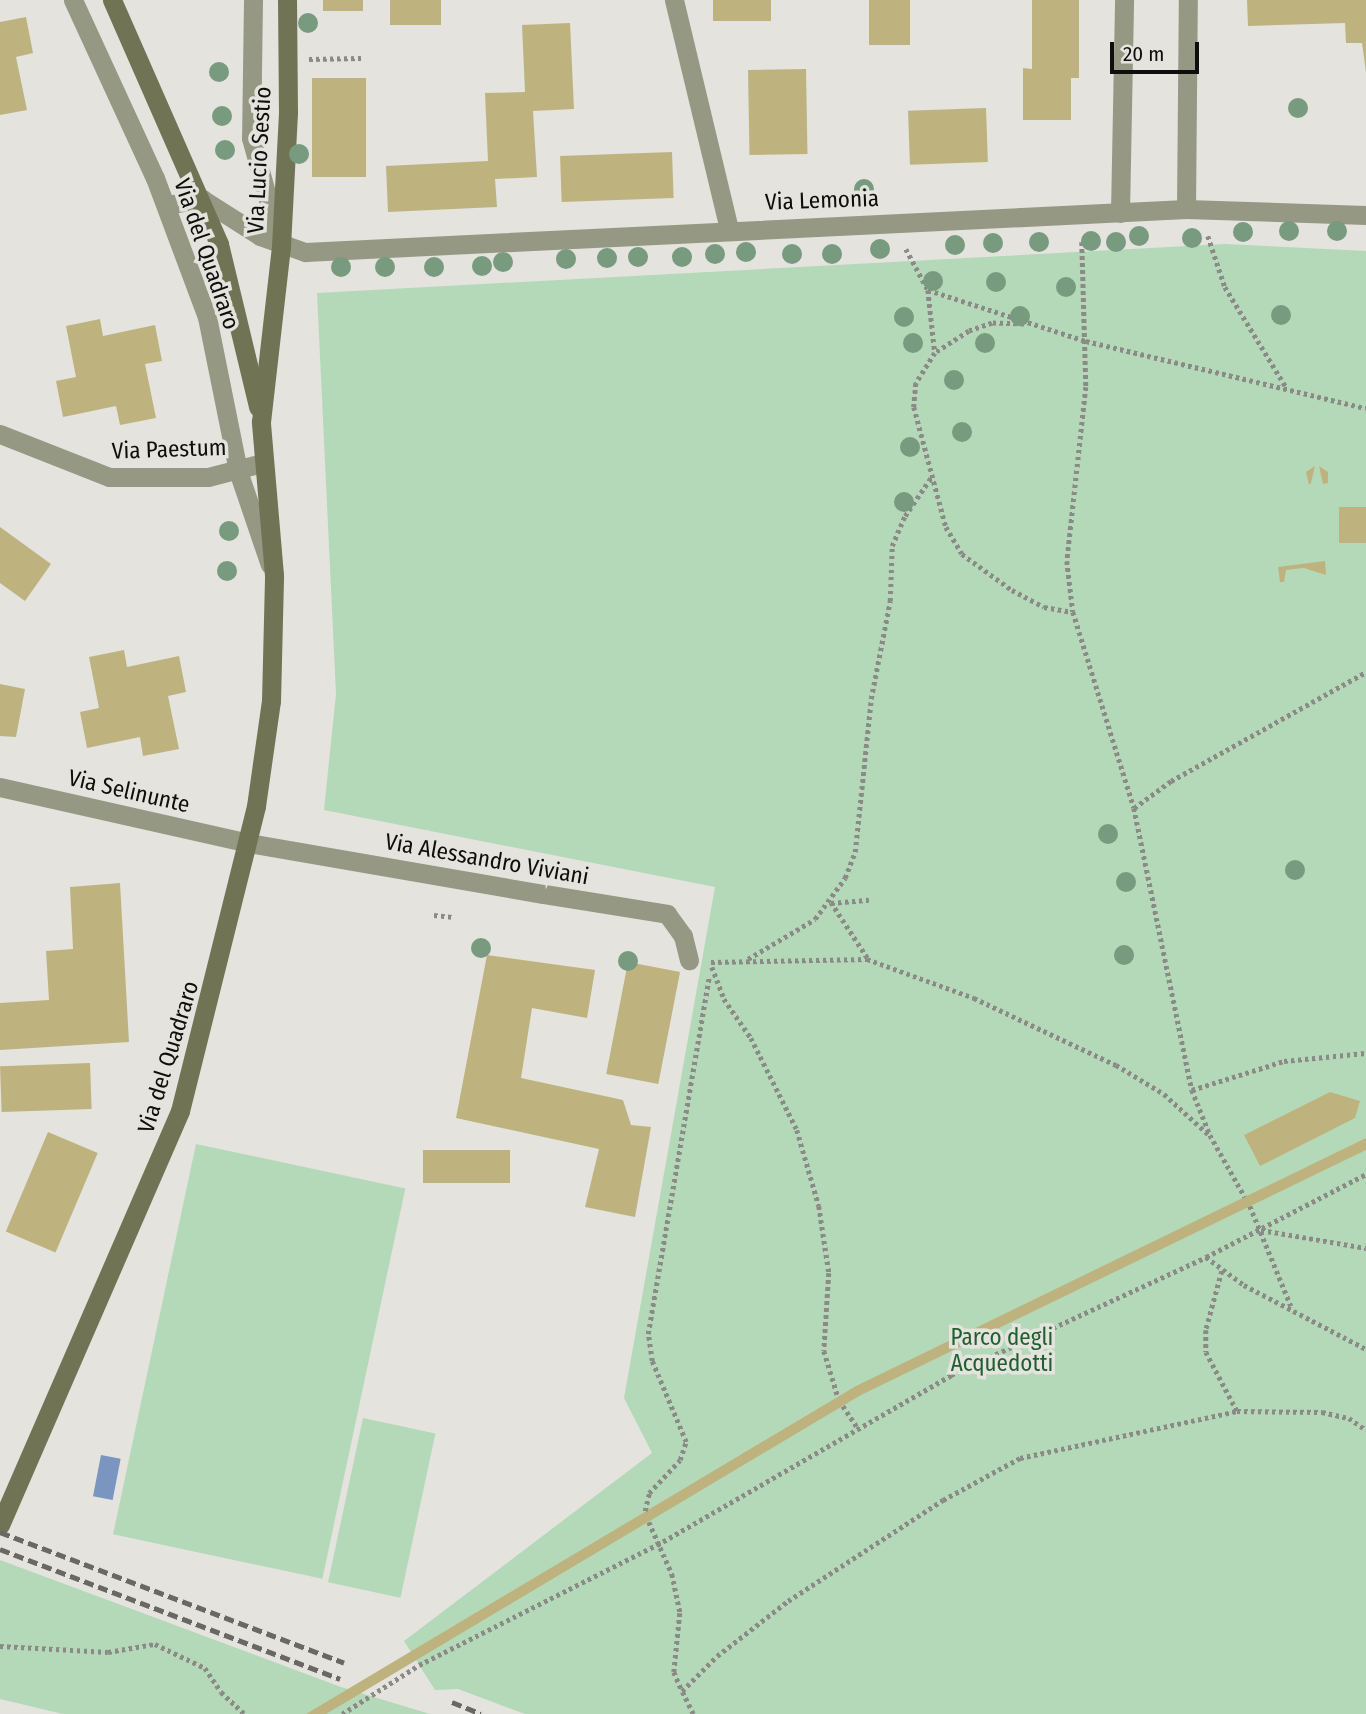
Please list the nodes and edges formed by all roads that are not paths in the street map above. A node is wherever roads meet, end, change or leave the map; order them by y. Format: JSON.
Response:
{"nodes":[{"id":1,"x":73,"y":0,"type":"edge"},
{"id":2,"x":112,"y":0,"type":"edge"},
{"id":3,"x":253,"y":0,"type":"edge"},
{"id":4,"x":287,"y":0,"type":"edge"},
{"id":5,"x":674,"y":0,"type":"edge"},
{"id":6,"x":1124,"y":0,"type":"edge"},
{"id":7,"x":1188,"y":0,"type":"edge"},
{"id":8,"x":202,"y":198,"type":"junction"},
{"id":9,"x":167,"y":205,"type":"junction"},
{"id":10,"x":1186,"y":209,"type":"junction"},
{"id":11,"x":1120,"y":213,"type":"junction"},
{"id":12,"x":1366,"y":215,"type":"edge"},
{"id":13,"x":729,"y":229,"type":"junction"},
{"id":14,"x":281,"y":246,"type":"junction"},
{"id":15,"x":261,"y":422,"type":"junction"},
{"id":16,"x":0,"y":434,"type":"edge"},
{"id":17,"x":262,"y":463,"type":"junction"},
{"id":18,"x":237,"y":471,"type":"junction"},
{"id":19,"x":274,"y":575,"type":"junction"},
{"id":20,"x":0,"y":787,"type":"edge"},
{"id":21,"x":248,"y":843,"type":"junction"},
{"id":22,"x":689,"y":960,"type":"road end"},
{"id":23,"x":0,"y":1525,"type":"edge"}],
"edges":[{"from":1,"to":9,"type":"street","name":"Via del Quadraro"},
{"from":2,"to":8,"type":"main road","name":"Via del Quadraro"},
{"from":3,"to":14,"type":"street","name":"Via Lucio Sestio"},
{"from":4,"to":14,"type":"main road","name":"Via Lucio Sestio"},
{"from":5,"to":13,"type":"street"},
{"from":6,"to":11,"type":"street"},
{"from":7,"to":10,"type":"street"},
{"from":8,"to":9,"type":"street"},
{"from":8,"to":14,"type":"street","name":"Via del Quadraro"},
{"from":8,"to":15,"type":"main road","name":"Via del Quadraro"},
{"from":9,"to":18,"type":"street","name":"Via del Quadraro"},
{"from":10,"to":11,"type":"street","name":"Via Lemonia"},
{"from":10,"to":12,"type":"street","name":"Via Lemonia"},
{"from":11,"to":13,"type":"street","name":"Via Lemonia"},
{"from":13,"to":14,"type":"street","name":"Via Lemonia"},
{"from":14,"to":15,"type":"main road","name":"Via del Quadraro"},
{"from":15,"to":17,"type":"main road","name":"Via del Quadraro"},
{"from":16,"to":18,"type":"street","name":"Via Paestum"},
{"from":17,"to":18,"type":"street","name":"Via Paestum"},
{"from":17,"to":19,"type":"main road","name":"Via del Quadraro"},
{"from":18,"to":19,"type":"street","name":"Via del Quadraro"},
{"from":19,"to":21,"type":"main road","name":"Via del Quadraro"},
{"from":20,"to":21,"type":"street","name":"Via Selinunte"},
{"from":21,"to":22,"type":"street","name":"Via Alessandro Viviani"},
{"from":21,"to":23,"type":"main road","name":"Via del Quadraro"}]}
